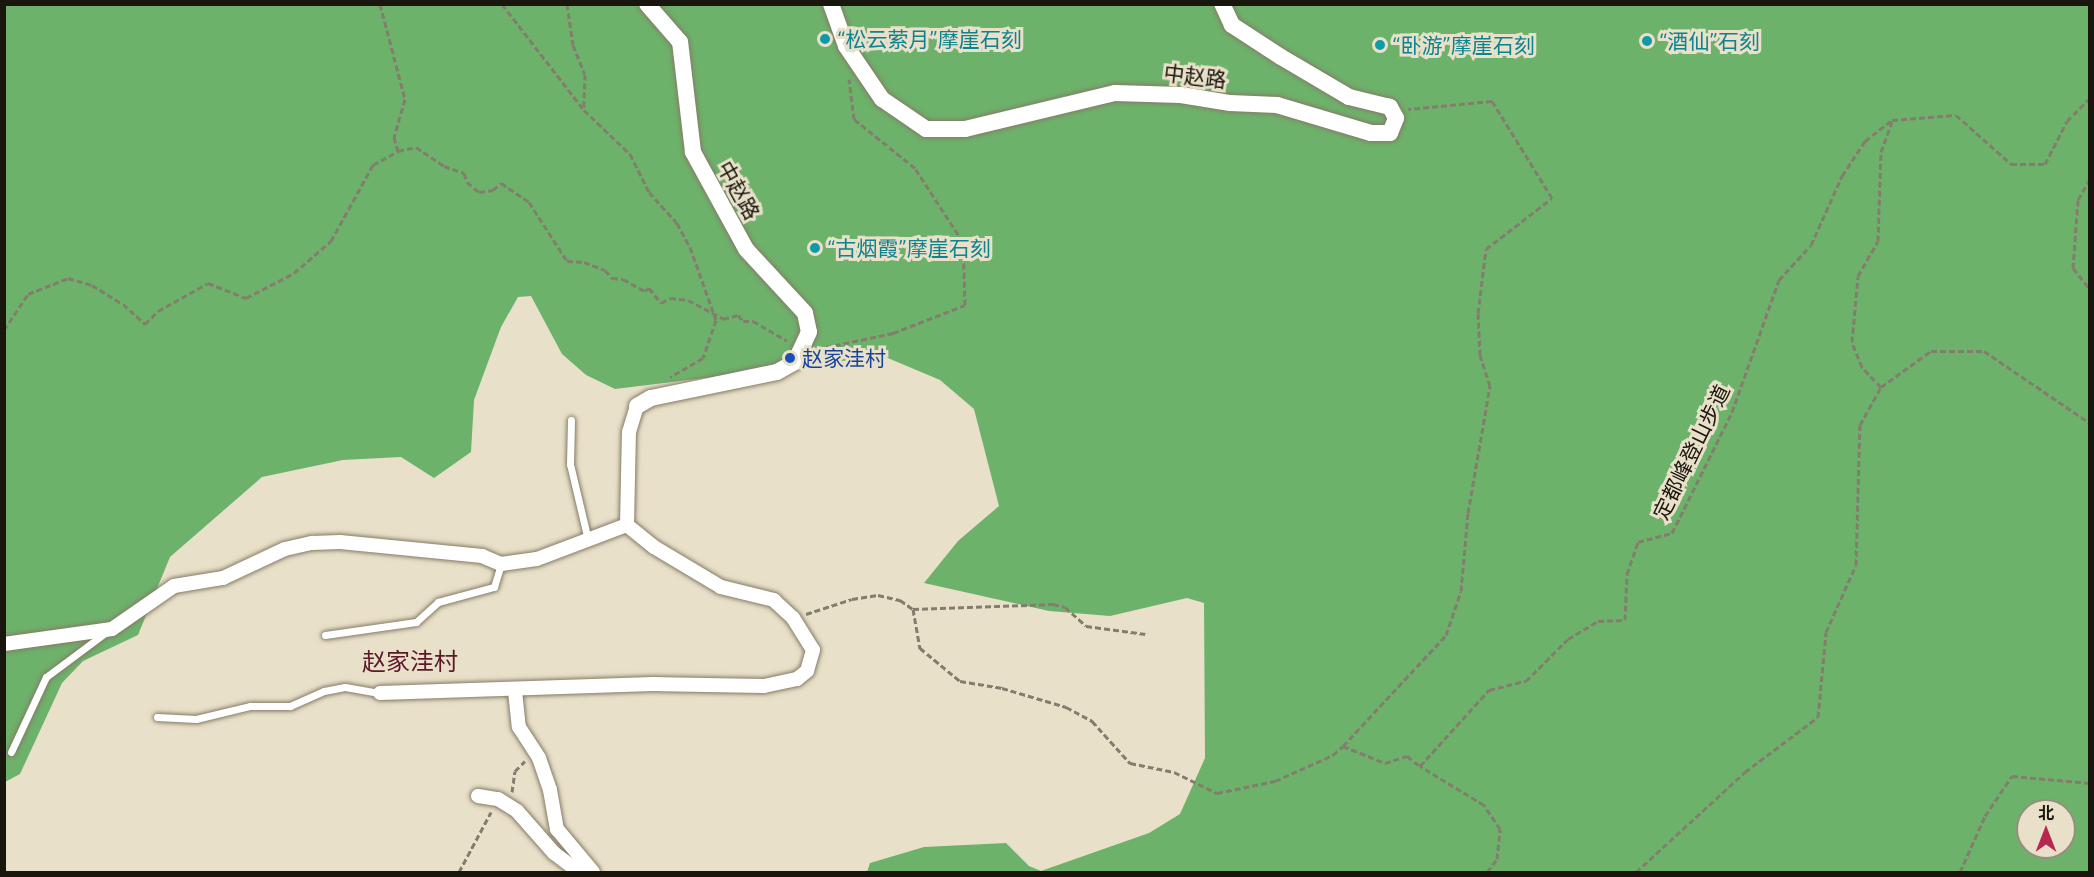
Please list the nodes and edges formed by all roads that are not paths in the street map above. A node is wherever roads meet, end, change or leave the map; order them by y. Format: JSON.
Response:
{"nodes":[{"id":1,"x":647,"y":4,"type":"edge"},
{"id":2,"x":831,"y":4,"type":"edge"},
{"id":3,"x":1222,"y":4,"type":"edge"},
{"id":4,"x":637,"y":406,"type":"joint"},
{"id":5,"x":571,"y":420,"type":"dead end"},
{"id":6,"x":627,"y":525,"type":"junction"},
{"id":7,"x":588,"y":540,"type":"junction"},
{"id":8,"x":501,"y":564,"type":"junction"},
{"id":9,"x":112,"y":629,"type":"junction"},
{"id":10,"x":325,"y":635,"type":"dead end"},
{"id":11,"x":4,"y":644,"type":"edge"},
{"id":12,"x":515,"y":691,"type":"junction"},
{"id":13,"x":380,"y":693,"type":"joint"},
{"id":14,"x":157,"y":717,"type":"dead end"},
{"id":15,"x":11,"y":752,"type":"dead end"},
{"id":16,"x":478,"y":796,"type":"dead end"},
{"id":17,"x":579,"y":873,"type":"edge"},
{"id":18,"x":593,"y":873,"type":"edge"}],
"edges":[{"from":1,"to":4,"type":"street","name":"中赵路"},
{"from":2,"to":3,"type":"street","name":"中赵路"},
{"from":4,"to":6,"type":"street"},
{"from":5,"to":7,"type":"lane"},
{"from":6,"to":7,"type":"street"},
{"from":6,"to":12,"type":"street"},
{"from":7,"to":8,"type":"street"},
{"from":8,"to":9,"type":"street"},
{"from":8,"to":10,"type":"lane"},
{"from":9,"to":11,"type":"street"},
{"from":9,"to":15,"type":"lane"},
{"from":12,"to":13,"type":"street"},
{"from":12,"to":18,"type":"street"},
{"from":13,"to":14,"type":"lane"},
{"from":16,"to":17,"type":"street"}]}
